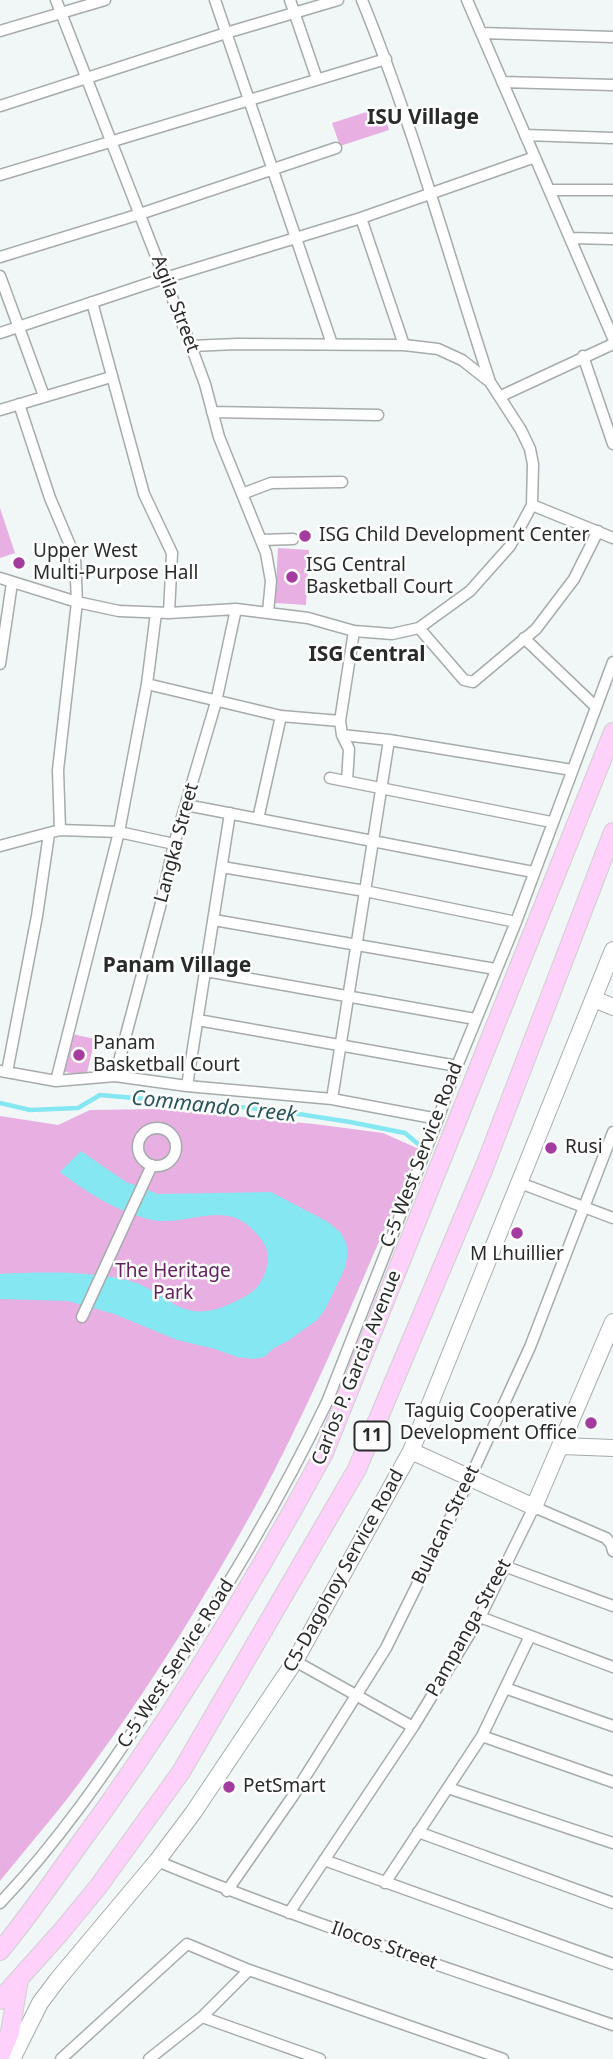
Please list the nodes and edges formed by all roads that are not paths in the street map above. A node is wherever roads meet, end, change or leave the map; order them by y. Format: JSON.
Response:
{"nodes":[{"id":1,"x":56,"y":0,"type":"edge"},
{"id":2,"x":105,"y":0,"type":"edge"},
{"id":3,"x":215,"y":0,"type":"edge"},
{"id":4,"x":290,"y":0,"type":"edge"},
{"id":5,"x":338,"y":0,"type":"edge"},
{"id":6,"x":362,"y":0,"type":"edge"},
{"id":7,"x":467,"y":0,"type":"edge"},
{"id":8,"x":295,"y":13,"type":"junction"},
{"id":9,"x":61,"y":14,"type":"junction"},
{"id":10,"x":0,"y":31,"type":"edge"},
{"id":11,"x":226,"y":33,"type":"junction"},
{"id":12,"x":481,"y":33,"type":"junction"},
{"id":13,"x":613,"y":37,"type":"edge"},
{"id":14,"x":386,"y":58,"type":"junction"},
{"id":15,"x":88,"y":78,"type":"junction"},
{"id":16,"x":317,"y":79,"type":"junction"},
{"id":17,"x":502,"y":82,"type":"junction"},
{"id":18,"x":613,"y":85,"type":"edge"},
{"id":19,"x":249,"y":100,"type":"junction"},
{"id":20,"x":0,"y":106,"type":"edge"},
{"id":21,"x":525,"y":135,"type":"junction"},
{"id":22,"x":613,"y":138,"type":"edge"},
{"id":23,"x":112,"y":141,"type":"junction"},
{"id":24,"x":336,"y":148,"type":"dead end"},
{"id":25,"x":535,"y":157,"type":"junction"},
{"id":26,"x":273,"y":170,"type":"junction"},
{"id":27,"x":0,"y":175,"type":"edge"},
{"id":28,"x":549,"y":190,"type":"junction"},
{"id":29,"x":613,"y":190,"type":"edge"},
{"id":30,"x":432,"y":194,"type":"junction"},
{"id":31,"x":140,"y":214,"type":"junction"},
{"id":32,"x":361,"y":218,"type":"junction"},
{"id":33,"x":296,"y":238,"type":"junction"},
{"id":34,"x":570,"y":238,"type":"junction"},
{"id":35,"x":613,"y":239,"type":"edge"},
{"id":36,"x":0,"y":257,"type":"edge"},
{"id":37,"x":0,"y":276,"type":"edge"},
{"id":38,"x":165,"y":278,"type":"junction"},
{"id":39,"x":92,"y":302,"type":"junction"},
{"id":40,"x":18,"y":326,"type":"junction"},
{"id":41,"x":0,"y":333,"type":"edge"},
{"id":42,"x":613,"y":338,"type":"edge"},
{"id":43,"x":332,"y":344,"type":"junction"},
{"id":44,"x":613,"y":344,"type":"edge"},
{"id":45,"x":404,"y":345,"type":"junction"},
{"id":46,"x":191,"y":346,"type":"junction"},
{"id":47,"x":583,"y":356,"type":"junction"},
{"id":48,"x":111,"y":377,"type":"junction"},
{"id":49,"x":490,"y":382,"type":"junction"},
{"id":50,"x":44,"y":396,"type":"junction"},
{"id":51,"x":501,"y":396,"type":"junction"},
{"id":52,"x":19,"y":404,"type":"junction"},
{"id":53,"x":0,"y":410,"type":"edge"},
{"id":54,"x":212,"y":412,"type":"junction"},
{"id":55,"x":378,"y":415,"type":"dead end"},
{"id":56,"x":613,"y":444,"type":"edge"},
{"id":57,"x":342,"y":482,"type":"dead end"},
{"id":58,"x":242,"y":494,"type":"junction"},
{"id":59,"x":532,"y":505,"type":"junction"},
{"id":60,"x":598,"y":531,"type":"junction"},
{"id":61,"x":613,"y":538,"type":"edge"},
{"id":62,"x":293,"y":539,"type":"dead end"},
{"id":63,"x":261,"y":540,"type":"junction"},
{"id":64,"x":0,"y":578,"type":"edge"},
{"id":65,"x":12,"y":583,"type":"junction"},
{"id":66,"x":77,"y":602,"type":"junction"},
{"id":67,"x":236,"y":609,"type":"junction"},
{"id":68,"x":268,"y":612,"type":"junction"},
{"id":69,"x":156,"y":613,"type":"junction"},
{"id":70,"x":169,"y":613,"type":"junction"},
{"id":71,"x":419,"y":628,"type":"junction"},
{"id":72,"x":354,"y":631,"type":"junction"},
{"id":73,"x":524,"y":638,"type":"junction"},
{"id":74,"x":613,"y":662,"type":"edge"},
{"id":75,"x":0,"y":664,"type":"edge"},
{"id":76,"x":147,"y":684,"type":"junction"},
{"id":77,"x":216,"y":702,"type":"junction"},
{"id":78,"x":596,"y":708,"type":"junction"},
{"id":79,"x":281,"y":716,"type":"junction"},
{"id":80,"x":340,"y":721,"type":"junction"},
{"id":81,"x":613,"y":732,"type":"edge"},
{"id":82,"x":342,"y":735,"type":"junction"},
{"id":83,"x":389,"y":740,"type":"junction"},
{"id":84,"x":572,"y":770,"type":"junction"},
{"id":85,"x":330,"y":778,"type":"dead end"},
{"id":86,"x":347,"y":781,"type":"junction"},
{"id":87,"x":381,"y":788,"type":"junction"},
{"id":88,"x":186,"y":805,"type":"junction"},
{"id":89,"x":230,"y":813,"type":"junction"},
{"id":90,"x":258,"y":819,"type":"junction"},
{"id":91,"x":551,"y":822,"type":"junction"},
{"id":92,"x":55,"y":832,"type":"junction"},
{"id":93,"x":119,"y":832,"type":"junction"},
{"id":94,"x":613,"y":832,"type":"edge"},
{"id":95,"x":373,"y":840,"type":"junction"},
{"id":96,"x":174,"y":844,"type":"junction"},
{"id":97,"x":0,"y":846,"type":"edge"},
{"id":98,"x":222,"y":867,"type":"junction"},
{"id":99,"x":533,"y":872,"type":"junction"},
{"id":100,"x":365,"y":891,"type":"junction"},
{"id":101,"x":214,"y":920,"type":"junction"},
{"id":102,"x":516,"y":922,"type":"junction"},
{"id":103,"x":356,"y":944,"type":"junction"},
{"id":104,"x":613,"y":950,"type":"edge"},
{"id":105,"x":495,"y":970,"type":"junction"},
{"id":106,"x":206,"y":971,"type":"junction"},
{"id":107,"x":348,"y":995,"type":"junction"},
{"id":108,"x":594,"y":999,"type":"junction"},
{"id":109,"x":613,"y":1007,"type":"edge"},
{"id":110,"x":475,"y":1019,"type":"junction"},
{"id":111,"x":198,"y":1020,"type":"junction"},
{"id":112,"x":341,"y":1044,"type":"junction"},
{"id":113,"x":457,"y":1066,"type":"junction"},
{"id":114,"x":3,"y":1072,"type":"edge"},
{"id":115,"x":116,"y":1076,"type":"junction"},
{"id":116,"x":56,"y":1081,"type":"junction"},
{"id":117,"x":187,"y":1086,"type":"junction"},
{"id":118,"x":332,"y":1099,"type":"junction"},
{"id":119,"x":438,"y":1119,"type":"junction"},
{"id":120,"x":613,"y":1132,"type":"edge"},
{"id":121,"x":150,"y":1168,"type":"dead end"},
{"id":122,"x":520,"y":1183,"type":"junction"},
{"id":123,"x":585,"y":1207,"type":"junction"},
{"id":124,"x":613,"y":1218,"type":"edge"},
{"id":125,"x":82,"y":1317,"type":"dead end"},
{"id":126,"x":613,"y":1322,"type":"edge"},
{"id":127,"x":562,"y":1446,"type":"junction"},
{"id":128,"x":613,"y":1448,"type":"edge"},
{"id":129,"x":411,"y":1451,"type":"junction"},
{"id":130,"x":470,"y":1478,"type":"junction"},
{"id":131,"x":534,"y":1507,"type":"junction"},
{"id":132,"x":613,"y":1551,"type":"edge"},
{"id":133,"x":504,"y":1566,"type":"junction"},
{"id":134,"x":613,"y":1606,"type":"edge"},
{"id":135,"x":480,"y":1617,"type":"junction"},
{"id":136,"x":530,"y":1636,"type":"junction"},
{"id":137,"x":299,"y":1664,"type":"junction"},
{"id":138,"x":613,"y":1667,"type":"edge"},
{"id":139,"x":505,"y":1688,"type":"junction"},
{"id":140,"x":358,"y":1696,"type":"junction"},
{"id":141,"x":613,"y":1726,"type":"edge"},
{"id":142,"x":413,"y":1727,"type":"junction"},
{"id":143,"x":482,"y":1736,"type":"junction"},
{"id":144,"x":613,"y":1782,"type":"edge"},
{"id":145,"x":448,"y":1788,"type":"junction"},
{"id":146,"x":418,"y":1832,"type":"junction"},
{"id":147,"x":613,"y":1843,"type":"edge"},
{"id":148,"x":324,"y":1860,"type":"junction"},
{"id":149,"x":157,"y":1861,"type":"junction"},
{"id":150,"x":384,"y":1883,"type":"junction"},
{"id":151,"x":51,"y":1884,"type":"junction"},
{"id":152,"x":227,"y":1891,"type":"junction"},
{"id":153,"x":0,"y":1903,"type":"edge"},
{"id":154,"x":613,"y":1903,"type":"edge"},
{"id":155,"x":289,"y":1913,"type":"junction"},
{"id":156,"x":0,"y":1931,"type":"edge"},
{"id":157,"x":0,"y":1951,"type":"edge"},
{"id":158,"x":613,"y":1964,"type":"edge"},
{"id":159,"x":249,"y":1970,"type":"junction"},
{"id":160,"x":19,"y":1979,"type":"junction"},
{"id":161,"x":0,"y":2000,"type":"edge"},
{"id":162,"x":202,"y":2017,"type":"junction"},
{"id":163,"x":613,"y":2025,"type":"edge"},
{"id":164,"x":0,"y":2056,"type":"edge"},
{"id":165,"x":12,"y":2059,"type":"edge"},
{"id":166,"x":61,"y":2059,"type":"edge"},
{"id":167,"x":149,"y":2059,"type":"edge"},
{"id":168,"x":320,"y":2059,"type":"edge"},
{"id":169,"x":503,"y":2059,"type":"edge"}],
"edges":[{"from":1,"to":9,"type":"street","name":"Agila Street"},
{"from":2,"to":9,"type":"street"},
{"from":3,"to":11,"type":"street"},
{"from":4,"to":8,"type":"street"},
{"from":5,"to":8,"type":"street"},
{"from":6,"to":14,"type":"street"},
{"from":7,"to":12,"type":"street"},
{"from":8,"to":11,"type":"street"},
{"from":8,"to":16,"type":"street"},
{"from":9,"to":10,"type":"street"},
{"from":9,"to":15,"type":"street","name":"Agila Street"},
{"from":11,"to":15,"type":"street"},
{"from":11,"to":19,"type":"street"},
{"from":12,"to":13,"type":"street"},
{"from":12,"to":17,"type":"street"},
{"from":14,"to":16,"type":"street"},
{"from":14,"to":30,"type":"street"},
{"from":15,"to":20,"type":"street"},
{"from":15,"to":23,"type":"street","name":"Agila Street"},
{"from":16,"to":19,"type":"street"},
{"from":17,"to":18,"type":"street"},
{"from":17,"to":21,"type":"street"},
{"from":19,"to":23,"type":"street"},
{"from":19,"to":26,"type":"street"},
{"from":21,"to":22,"type":"street"},
{"from":21,"to":25,"type":"street"},
{"from":23,"to":27,"type":"street"},
{"from":23,"to":31,"type":"street","name":"Agila Street"},
{"from":24,"to":26,"type":"street"},
{"from":25,"to":28,"type":"street"},
{"from":25,"to":30,"type":"street"},
{"from":26,"to":31,"type":"street"},
{"from":26,"to":33,"type":"street"},
{"from":28,"to":29,"type":"street"},
{"from":28,"to":34,"type":"street"},
{"from":30,"to":32,"type":"street"},
{"from":30,"to":49,"type":"street"},
{"from":31,"to":36,"type":"street"},
{"from":31,"to":38,"type":"street","name":"Agila Street"},
{"from":32,"to":33,"type":"street"},
{"from":32,"to":45,"type":"street"},
{"from":33,"to":38,"type":"street"},
{"from":33,"to":43,"type":"street"},
{"from":34,"to":35,"type":"street"},
{"from":34,"to":42,"type":"street"},
{"from":37,"to":40,"type":"street"},
{"from":38,"to":39,"type":"street"},
{"from":38,"to":46,"type":"street","name":"Agila Street"},
{"from":39,"to":40,"type":"street"},
{"from":39,"to":48,"type":"street"},
{"from":40,"to":41,"type":"street"},
{"from":40,"to":50,"type":"street"},
{"from":43,"to":45,"type":"street"},
{"from":43,"to":46,"type":"street"},
{"from":44,"to":47,"type":"street"},
{"from":45,"to":49,"type":"street"},
{"from":46,"to":54,"type":"street","name":"Agila Street"},
{"from":47,"to":51,"type":"street"},
{"from":47,"to":56,"type":"street"},
{"from":48,"to":50,"type":"street"},
{"from":48,"to":70,"type":"street"},
{"from":49,"to":51,"type":"street"},
{"from":50,"to":52,"type":"street"},
{"from":51,"to":59,"type":"street"},
{"from":52,"to":53,"type":"street"},
{"from":52,"to":66,"type":"street"},
{"from":54,"to":55,"type":"street"},
{"from":54,"to":58,"type":"street","name":"Agila Street"},
{"from":57,"to":58,"type":"street"},
{"from":58,"to":63,"type":"street","name":"Agila Street"},
{"from":59,"to":60,"type":"street"},
{"from":59,"to":71,"type":"street"},
{"from":60,"to":61,"type":"street"},
{"from":60,"to":73,"type":"street"},
{"from":62,"to":63,"type":"street"},
{"from":63,"to":68,"type":"street","name":"Agila Street"},
{"from":64,"to":65,"type":"street"},
{"from":65,"to":66,"type":"street"},
{"from":65,"to":75,"type":"street"},
{"from":66,"to":69,"type":"street"},
{"from":66,"to":92,"type":"street"},
{"from":67,"to":68,"type":"street"},
{"from":67,"to":70,"type":"street"},
{"from":67,"to":77,"type":"street","name":"Langka Street"},
{"from":68,"to":72,"type":"street"},
{"from":69,"to":70,"type":"street"},
{"from":69,"to":76,"type":"street"},
{"from":71,"to":72,"type":"street"},
{"from":71,"to":73,"type":"street"},
{"from":72,"to":80,"type":"street"},
{"from":73,"to":78,"type":"street"},
{"from":74,"to":78,"type":"street","name":"C-5 West Service Road"},
{"from":76,"to":77,"type":"street"},
{"from":76,"to":93,"type":"street"},
{"from":77,"to":79,"type":"street"},
{"from":77,"to":88,"type":"street","name":"Langka Street"},
{"from":78,"to":84,"type":"street","name":"C-5 West Service Road"},
{"from":79,"to":80,"type":"street"},
{"from":79,"to":90,"type":"street"},
{"from":80,"to":82,"type":"street"},
{"from":81,"to":151,"type":"main road","name":"Carlos P. Garcia Avenue","number":"11"},
{"from":82,"to":83,"type":"street"},
{"from":82,"to":86,"type":"street"},
{"from":83,"to":84,"type":"street"},
{"from":83,"to":87,"type":"street"},
{"from":84,"to":91,"type":"street","name":"C-5 West Service Road"},
{"from":85,"to":86,"type":"street"},
{"from":86,"to":87,"type":"street"},
{"from":87,"to":91,"type":"street"},
{"from":87,"to":95,"type":"street"},
{"from":88,"to":89,"type":"street"},
{"from":88,"to":96,"type":"street","name":"Langka Street"},
{"from":89,"to":90,"type":"street"},
{"from":89,"to":98,"type":"street"},
{"from":90,"to":95,"type":"street"},
{"from":91,"to":99,"type":"street","name":"C-5 West Service Road"},
{"from":92,"to":93,"type":"street"},
{"from":92,"to":97,"type":"street"},
{"from":92,"to":114,"type":"street"},
{"from":93,"to":96,"type":"street"},
{"from":93,"to":116,"type":"street"},
{"from":94,"to":160,"type":"main road","name":"Carlos P. Garcia Avenue","number":"11"},
{"from":95,"to":99,"type":"street"},
{"from":95,"to":100,"type":"street"},
{"from":96,"to":115,"type":"street","name":"Langka Street"},
{"from":98,"to":100,"type":"street"},
{"from":98,"to":101,"type":"street"},
{"from":99,"to":102,"type":"street","name":"C-5 West Service Road"},
{"from":100,"to":102,"type":"street"},
{"from":100,"to":103,"type":"street"},
{"from":101,"to":103,"type":"street"},
{"from":101,"to":106,"type":"street"},
{"from":102,"to":105,"type":"street","name":"C-5 West Service Road"},
{"from":103,"to":105,"type":"street"},
{"from":103,"to":107,"type":"street"},
{"from":104,"to":108,"type":"main road","name":"C5-Dagohoy Service Road"},
{"from":105,"to":110,"type":"street","name":"C-5 West Service Road"},
{"from":106,"to":107,"type":"street"},
{"from":106,"to":111,"type":"street"},
{"from":107,"to":110,"type":"street"},
{"from":107,"to":112,"type":"street"},
{"from":108,"to":109,"type":"main road"},
{"from":108,"to":122,"type":"main road","name":"C5-Dagohoy Service Road"},
{"from":110,"to":113,"type":"street","name":"C-5 West Service Road"},
{"from":111,"to":112,"type":"street"},
{"from":111,"to":117,"type":"street"},
{"from":112,"to":113,"type":"street"},
{"from":112,"to":118,"type":"street"},
{"from":113,"to":119,"type":"street","name":"C-5 West Service Road"},
{"from":114,"to":116,"type":"street"},
{"from":115,"to":116,"type":"street"},
{"from":115,"to":117,"type":"street"},
{"from":117,"to":118,"type":"street"},
{"from":118,"to":119,"type":"street"},
{"from":119,"to":153,"type":"street","name":"C-5 West Service Road"},
{"from":120,"to":123,"type":"street","name":"Bulacan Street"},
{"from":121,"to":125,"type":"street"},
{"from":122,"to":123,"type":"street"},
{"from":122,"to":129,"type":"main road","name":"C5-Dagohoy Service Road"},
{"from":123,"to":124,"type":"street"},
{"from":123,"to":130,"type":"street","name":"Bulacan Street"},
{"from":126,"to":127,"type":"main road","name":"Pampanga Street"},
{"from":127,"to":128,"type":"main road"},
{"from":127,"to":131,"type":"main road","name":"Pampanga Street"},
{"from":129,"to":130,"type":"main road"},
{"from":129,"to":137,"type":"main road","name":"C5-Dagohoy Service Road"},
{"from":130,"to":131,"type":"main road"},
{"from":130,"to":140,"type":"street","name":"Bulacan Street"},
{"from":131,"to":132,"type":"street"},
{"from":131,"to":133,"type":"street","name":"Pampanga Street"},
{"from":133,"to":134,"type":"street"},
{"from":133,"to":135,"type":"street","name":"Pampanga Street"},
{"from":135,"to":136,"type":"street"},
{"from":135,"to":142,"type":"street","name":"Pampanga Street"},
{"from":136,"to":138,"type":"street"},
{"from":136,"to":139,"type":"street"},
{"from":137,"to":140,"type":"street"},
{"from":137,"to":149,"type":"main road","name":"C5-Dagohoy Service Road"},
{"from":139,"to":141,"type":"street"},
{"from":139,"to":143,"type":"street"},
{"from":140,"to":142,"type":"street"},
{"from":140,"to":152,"type":"street","name":"Bulacan Street"},
{"from":142,"to":148,"type":"street","name":"Pampanga Street"},
{"from":143,"to":144,"type":"street"},
{"from":143,"to":145,"type":"street"},
{"from":145,"to":146,"type":"street"},
{"from":145,"to":147,"type":"street"},
{"from":146,"to":150,"type":"street"},
{"from":146,"to":154,"type":"street"},
{"from":148,"to":150,"type":"street"},
{"from":148,"to":155,"type":"street","name":"Pampanga Street"},
{"from":149,"to":152,"type":"street","name":"Ilocos Street"},
{"from":149,"to":165,"type":"main road","name":"C5-Dagohoy Service Road"},
{"from":150,"to":158,"type":"street"},
{"from":151,"to":156,"type":"main road"},
{"from":151,"to":157,"type":"main road","name":"Carlos P. Garcia Avenue","number":"11"},
{"from":152,"to":155,"type":"street","name":"Ilocos Street"},
{"from":155,"to":163,"type":"street","name":"Ilocos Street"},
{"from":159,"to":162,"type":"street"},
{"from":159,"to":166,"type":"street"},
{"from":159,"to":169,"type":"street"},
{"from":160,"to":161,"type":"main road","name":"Carlos P. Garcia Avenue","number":"11"},
{"from":160,"to":164,"type":"main road"},
{"from":162,"to":167,"type":"street"},
{"from":162,"to":168,"type":"street"}]}
